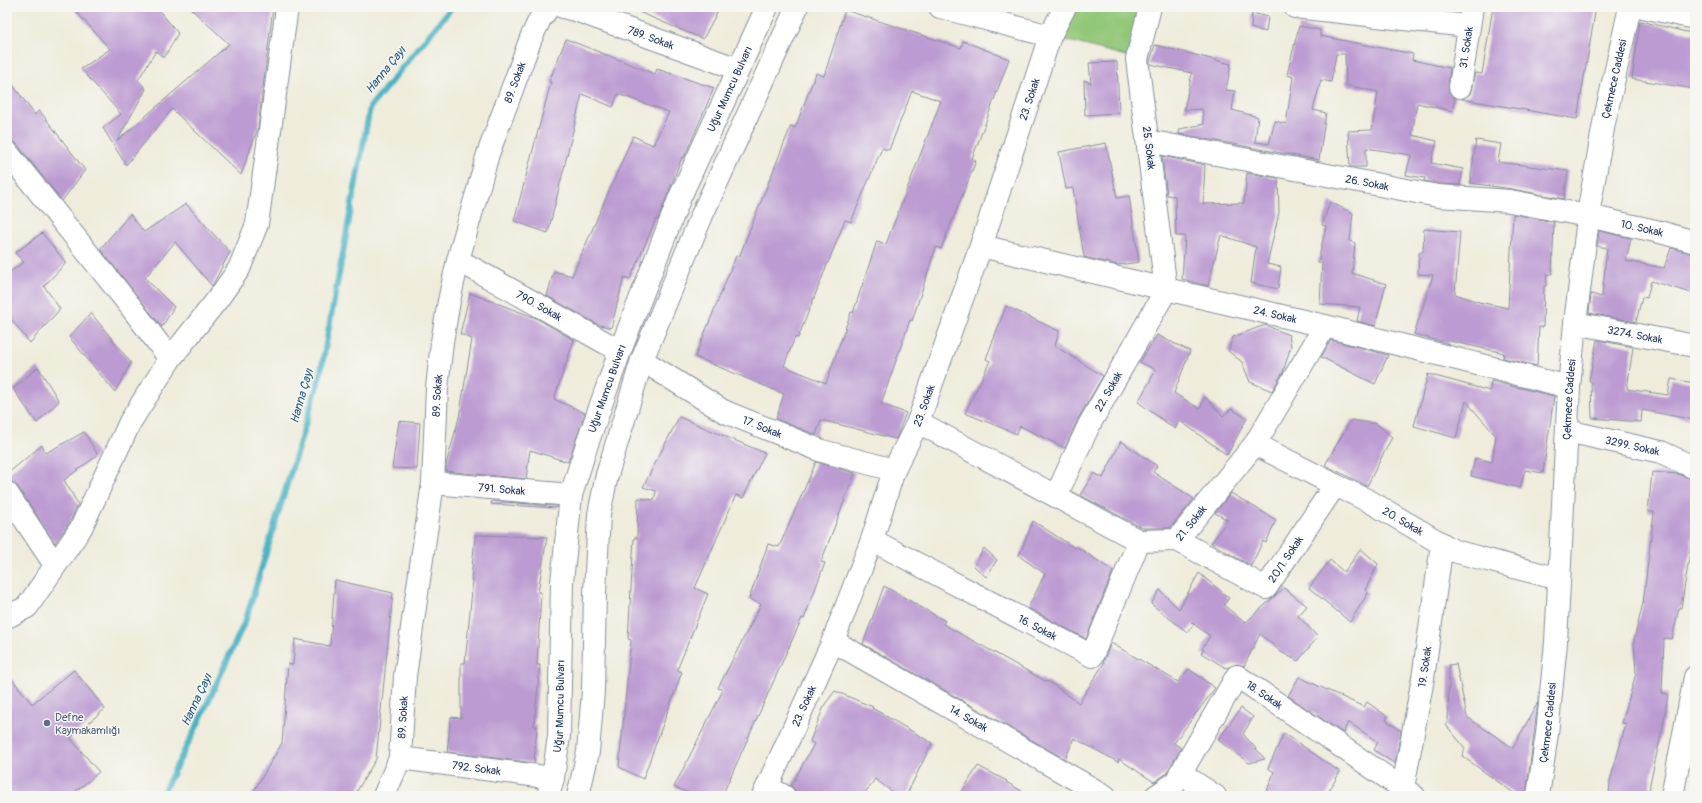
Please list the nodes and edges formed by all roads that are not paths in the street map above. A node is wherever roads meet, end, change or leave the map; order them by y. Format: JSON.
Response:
{"nodes":[{"id":1,"x":287,"y":7,"type":"edge"},
{"id":2,"x":549,"y":7,"type":"edge"},
{"id":3,"x":563,"y":7,"type":"edge"},
{"id":4,"x":767,"y":7,"type":"edge"},
{"id":5,"x":797,"y":7,"type":"edge"},
{"id":6,"x":940,"y":7,"type":"edge"},
{"id":7,"x":1065,"y":7,"type":"edge"},
{"id":8,"x":1150,"y":7,"type":"edge"},
{"id":9,"x":1294,"y":7,"type":"edge"},
{"id":10,"x":1298,"y":7,"type":"edge"},
{"id":11,"x":1630,"y":7,"type":"edge"},
{"id":12,"x":1643,"y":7,"type":"edge"},
{"id":13,"x":1470,"y":17,"type":"edge"},
{"id":14,"x":1695,"y":18,"type":"edge"},
{"id":15,"x":1050,"y":36,"type":"junction"},
{"id":16,"x":738,"y":69,"type":"junction"},
{"id":17,"x":1460,"y":88,"type":"dead end"},
{"id":18,"x":1148,"y":141,"type":"junction"},
{"id":19,"x":10,"y":161,"type":"edge"},
{"id":20,"x":1588,"y":216,"type":"junction"},
{"id":21,"x":1695,"y":242,"type":"edge"},
{"id":22,"x":981,"y":246,"type":"junction"},
{"id":23,"x":458,"y":260,"type":"junction"},
{"id":24,"x":1166,"y":290,"type":"junction"},
{"id":25,"x":1575,"y":323,"type":"junction"},
{"id":26,"x":1325,"y":326,"type":"junction"},
{"id":27,"x":1695,"y":346,"type":"edge"},
{"id":28,"x":620,"y":351,"type":"junction"},
{"id":29,"x":170,"y":359,"type":"junction"},
{"id":30,"x":642,"y":360,"type":"junction"},
{"id":31,"x":1569,"y":387,"type":"junction"},
{"id":32,"x":918,"y":422,"type":"junction"},
{"id":33,"x":1567,"y":431,"type":"junction"},
{"id":34,"x":1255,"y":444,"type":"junction"},
{"id":35,"x":1695,"y":468,"type":"edge"},
{"id":36,"x":894,"y":470,"type":"junction"},
{"id":37,"x":432,"y":483,"type":"junction"},
{"id":38,"x":1335,"y":485,"type":"junction"},
{"id":39,"x":7,"y":493,"type":"edge"},
{"id":40,"x":572,"y":495,"type":"junction"},
{"id":41,"x":1056,"y":496,"type":"junction"},
{"id":42,"x":872,"y":540,"type":"junction"},
{"id":43,"x":1178,"y":540,"type":"junction"},
{"id":44,"x":1139,"y":541,"type":"junction"},
{"id":45,"x":1442,"y":544,"type":"junction"},
{"id":46,"x":55,"y":566,"type":"junction"},
{"id":47,"x":1559,"y":579,"type":"junction"},
{"id":48,"x":7,"y":617,"type":"edge"},
{"id":49,"x":833,"y":641,"type":"junction"},
{"id":50,"x":1695,"y":677,"type":"edge"},
{"id":51,"x":400,"y":758,"type":"junction"},
{"id":52,"x":1180,"y":774,"type":"junction"},
{"id":53,"x":550,"y":787,"type":"edge"},
{"id":54,"x":1409,"y":792,"type":"edge"},
{"id":55,"x":771,"y":793,"type":"edge"},
{"id":56,"x":384,"y":796,"type":"edge"},
{"id":57,"x":578,"y":796,"type":"edge"},
{"id":58,"x":1104,"y":796,"type":"edge"},
{"id":59,"x":1156,"y":796,"type":"edge"},
{"id":60,"x":1215,"y":796,"type":"edge"},
{"id":61,"x":1538,"y":796,"type":"edge"},
{"id":62,"x":1672,"y":796,"type":"edge"}],
"edges":[{"from":1,"to":29,"type":"street"},
{"from":2,"to":23,"type":"street","name":"89. Sokak"},
{"from":3,"to":16,"type":"street","name":"789. Sokak"},
{"from":4,"to":16,"type":"street","name":"Uğur Mumcu Bulvarı"},
{"from":5,"to":30,"type":"street"},
{"from":6,"to":15,"type":"street"},
{"from":7,"to":15,"type":"street","name":"23. Sokak"},
{"from":8,"to":18,"type":"street","name":"25. Sokak"},
{"from":9,"to":10,"type":"street"},
{"from":10,"to":13,"type":"street"},
{"from":11,"to":20,"type":"street","name":"Çekmece Caddesi"},
{"from":12,"to":14,"type":"street"},
{"from":13,"to":17,"type":"street","name":"31. Sokak"},
{"from":15,"to":22,"type":"street","name":"23. Sokak"},
{"from":16,"to":28,"type":"street","name":"Uğur Mumcu Bulvarı"},
{"from":18,"to":20,"type":"street","name":"26. Sokak"},
{"from":18,"to":24,"type":"street","name":"25. Sokak"},
{"from":19,"to":29,"type":"street"},
{"from":20,"to":21,"type":"street","name":"10. Sokak"},
{"from":20,"to":25,"type":"street","name":"Çekmece Caddesi"},
{"from":22,"to":24,"type":"street","name":"24. Sokak"},
{"from":22,"to":32,"type":"street","name":"23. Sokak"},
{"from":23,"to":28,"type":"street","name":"790. Sokak"},
{"from":23,"to":37,"type":"street","name":"89. Sokak"},
{"from":24,"to":26,"type":"street","name":"24. Sokak"},
{"from":24,"to":41,"type":"street","name":"22. Sokak"},
{"from":25,"to":27,"type":"street","name":"3274. Sokak"},
{"from":25,"to":31,"type":"street","name":"Çekmece Caddesi"},
{"from":26,"to":31,"type":"street","name":"24. Sokak"},
{"from":26,"to":34,"type":"street","name":"21. Sokak"},
{"from":28,"to":30,"type":"street","name":"790. Sokak"},
{"from":28,"to":40,"type":"street","name":"Uğur Mumcu Bulvarı"},
{"from":29,"to":46,"type":"street"},
{"from":30,"to":36,"type":"street","name":"17. Sokak"},
{"from":30,"to":57,"type":"street"},
{"from":31,"to":33,"type":"street","name":"Çekmece Caddesi"},
{"from":32,"to":36,"type":"street","name":"23. Sokak"},
{"from":32,"to":41,"type":"street","name":"21. Sokak"},
{"from":33,"to":35,"type":"street","name":"3299. Sokak"},
{"from":33,"to":47,"type":"street","name":"Çekmece Caddesi"},
{"from":34,"to":38,"type":"street","name":"20. Sokak"},
{"from":34,"to":43,"type":"street","name":"21. Sokak"},
{"from":36,"to":42,"type":"street","name":"23. Sokak"},
{"from":37,"to":40,"type":"street","name":"791. Sokak"},
{"from":37,"to":51,"type":"street","name":"89. Sokak"},
{"from":38,"to":43,"type":"street","name":"20/1. Sokak"},
{"from":38,"to":45,"type":"street","name":"20. Sokak"},
{"from":39,"to":46,"type":"street"},
{"from":40,"to":53,"type":"street","name":"Uğur Mumcu Bulvarı"},
{"from":41,"to":44,"type":"street","name":"21. Sokak"},
{"from":42,"to":44,"type":"street","name":"16. Sokak"},
{"from":42,"to":49,"type":"street","name":"23. Sokak"},
{"from":43,"to":44,"type":"street","name":"21. Sokak"},
{"from":45,"to":47,"type":"street","name":"20. Sokak"},
{"from":45,"to":54,"type":"street","name":"19. Sokak"},
{"from":46,"to":48,"type":"street"},
{"from":47,"to":61,"type":"street","name":"Çekmece Caddesi"},
{"from":49,"to":55,"type":"street","name":"23. Sokak"},
{"from":49,"to":58,"type":"street","name":"14. Sokak"},
{"from":50,"to":62,"type":"street"},
{"from":51,"to":53,"type":"street","name":"792. Sokak"},
{"from":51,"to":56,"type":"street","name":"89. Sokak"},
{"from":52,"to":54,"type":"street","name":"18. Sokak"},
{"from":52,"to":59,"type":"street","name":"18. Sokak"},
{"from":52,"to":60,"type":"street"}]}
